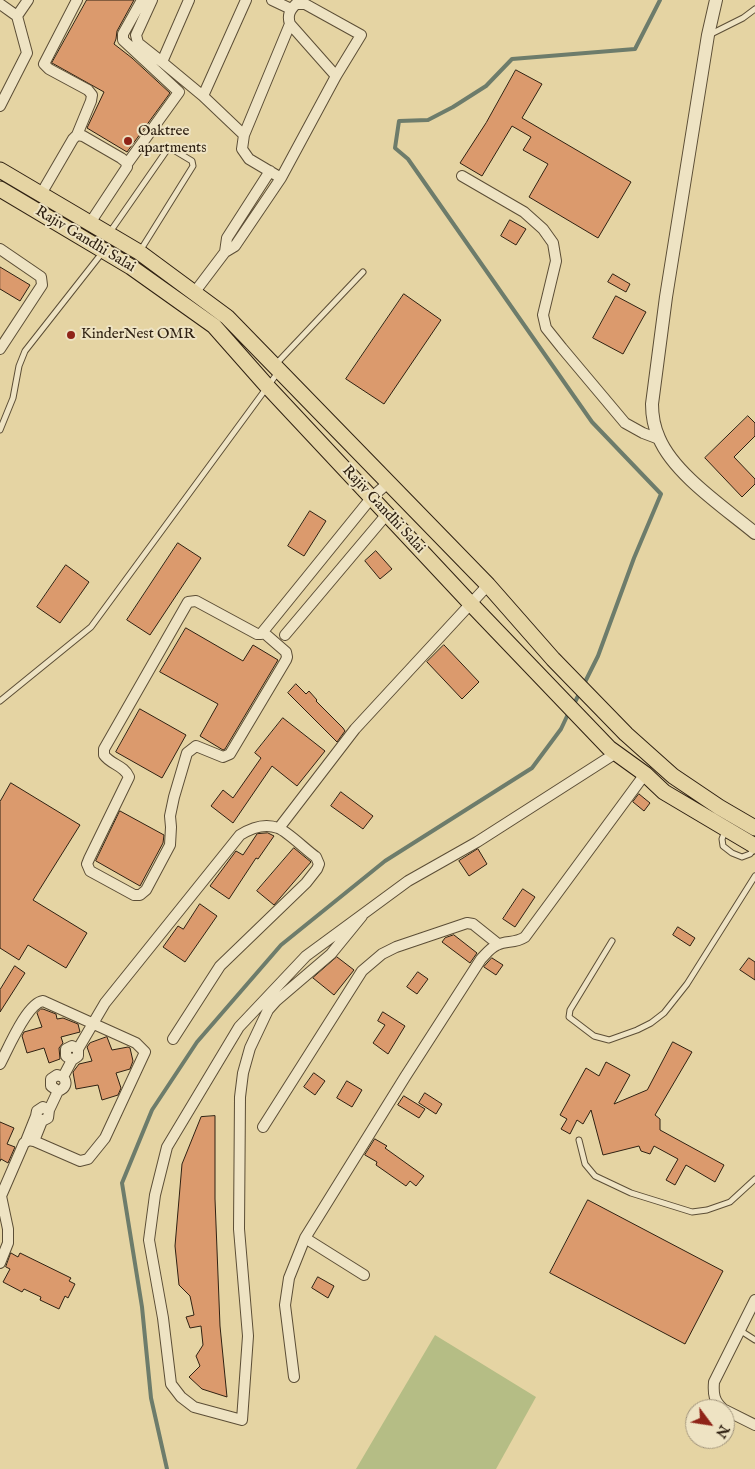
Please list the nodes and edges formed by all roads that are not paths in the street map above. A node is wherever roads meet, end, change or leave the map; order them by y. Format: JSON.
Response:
{"nodes":[{"id":1,"x":28,"y":0,"type":"edge"},
{"id":2,"x":77,"y":0,"type":"edge"},
{"id":3,"x":142,"y":0,"type":"edge"},
{"id":4,"x":152,"y":0,"type":"edge"},
{"id":5,"x":189,"y":0,"type":"edge"},
{"id":6,"x":246,"y":0,"type":"edge"},
{"id":7,"x":272,"y":0,"type":"edge"},
{"id":8,"x":716,"y":0,"type":"edge"},
{"id":9,"x":0,"y":4,"type":"edge"},
{"id":10,"x":755,"y":8,"type":"edge"},
{"id":11,"x":290,"y":9,"type":"junction"},
{"id":12,"x":17,"y":16,"type":"junction"},
{"id":13,"x":290,"y":24,"type":"junction"},
{"id":14,"x":708,"y":36,"type":"junction"},
{"id":15,"x":162,"y":62,"type":"junction"},
{"id":16,"x":336,"y":76,"type":"junction"},
{"id":17,"x":203,"y":96,"type":"junction"},
{"id":18,"x":0,"y":106,"type":"edge"},
{"id":19,"x":77,"y":135,"type":"junction"},
{"id":20,"x":244,"y":135,"type":"junction"},
{"id":21,"x":127,"y":164,"type":"junction"},
{"id":22,"x":0,"y":170,"type":"edge"},
{"id":23,"x":270,"y":171,"type":"junction"},
{"id":24,"x":462,"y":176,"type":"dead end"},
{"id":25,"x":281,"y":178,"type":"junction"},
{"id":26,"x":0,"y":189,"type":"edge"},
{"id":27,"x":41,"y":194,"type":"junction"},
{"id":28,"x":90,"y":223,"type":"junction"},
{"id":29,"x":108,"y":234,"type":"junction"},
{"id":30,"x":0,"y":249,"type":"edge"},
{"id":31,"x":104,"y":251,"type":"junction"},
{"id":32,"x":139,"y":252,"type":"junction"},
{"id":33,"x":225,"y":252,"type":"junction"},
{"id":34,"x":363,"y":272,"type":"dead end"},
{"id":35,"x":194,"y":293,"type":"junction"},
{"id":36,"x":0,"y":350,"type":"edge"},
{"id":37,"x":276,"y":369,"type":"junction"},
{"id":38,"x":267,"y":386,"type":"junction"},
{"id":39,"x":0,"y":430,"type":"edge"},
{"id":40,"x":659,"y":439,"type":"junction"},
{"id":41,"x":388,"y":483,"type":"junction"},
{"id":42,"x":372,"y":498,"type":"junction"},
{"id":43,"x":387,"y":514,"type":"junction"},
{"id":44,"x":755,"y":533,"type":"edge"},
{"id":45,"x":488,"y":585,"type":"junction"},
{"id":46,"x":470,"y":603,"type":"junction"},
{"id":47,"x":263,"y":632,"type":"junction"},
{"id":48,"x":285,"y":635,"type":"dead end"},
{"id":49,"x":0,"y":701,"type":"edge"},
{"id":50,"x":612,"y":751,"type":"junction"},
{"id":51,"x":645,"y":774,"type":"junction"},
{"id":52,"x":279,"y":828,"type":"junction"},
{"id":53,"x":755,"y":828,"type":"edge"},
{"id":54,"x":755,"y":846,"type":"edge"},
{"id":55,"x":755,"y":876,"type":"edge"},
{"id":56,"x":362,"y":916,"type":"junction"},
{"id":57,"x":612,"y":941,"type":"dead end"},
{"id":58,"x":498,"y":944,"type":"junction"},
{"id":59,"x":90,"y":1023,"type":"junction"},
{"id":60,"x":173,"y":1039,"type":"dead end"},
{"id":61,"x":0,"y":1064,"type":"edge"},
{"id":62,"x":264,"y":1126,"type":"dead end"},
{"id":63,"x":579,"y":1140,"type":"dead end"},
{"id":64,"x":30,"y":1141,"type":"junction"},
{"id":65,"x":755,"y":1178,"type":"edge"},
{"id":66,"x":0,"y":1195,"type":"edge"},
{"id":67,"x":305,"y":1238,"type":"junction"},
{"id":68,"x":0,"y":1263,"type":"edge"},
{"id":69,"x":364,"y":1275,"type":"dead end"},
{"id":70,"x":755,"y":1300,"type":"edge"},
{"id":71,"x":741,"y":1331,"type":"junction"},
{"id":72,"x":755,"y":1340,"type":"edge"},
{"id":73,"x":294,"y":1378,"type":"dead end"},
{"id":74,"x":715,"y":1399,"type":"edge"},
{"id":75,"x":735,"y":1415,"type":"edge"},
{"id":76,"x":755,"y":1425,"type":"edge"}],
"edges":[{"from":1,"to":12,"type":"street"},
{"from":2,"to":19,"type":"street"},
{"from":3,"to":21,"type":"street"},
{"from":4,"to":15,"type":"street"},
{"from":5,"to":15,"type":"street"},
{"from":6,"to":17,"type":"street"},
{"from":7,"to":11,"type":"street"},
{"from":8,"to":14,"type":"street"},
{"from":9,"to":12,"type":"street"},
{"from":10,"to":14,"type":"lane"},
{"from":11,"to":13,"type":"street"},
{"from":11,"to":16,"type":"street"},
{"from":12,"to":18,"type":"street"},
{"from":13,"to":16,"type":"street"},
{"from":13,"to":20,"type":"street"},
{"from":14,"to":40,"type":"street"},
{"from":15,"to":17,"type":"street"},
{"from":16,"to":25,"type":"street"},
{"from":17,"to":20,"type":"street"},
{"from":19,"to":21,"type":"street"},
{"from":19,"to":27,"type":"street"},
{"from":20,"to":23,"type":"street"},
{"from":21,"to":28,"type":"street"},
{"from":22,"to":27,"type":"main road","name":"Rajiv Gandhi Salai"},
{"from":23,"to":25,"type":"street"},
{"from":23,"to":33,"type":"street"},
{"from":24,"to":40,"type":"street"},
{"from":25,"to":33,"type":"street"},
{"from":26,"to":31,"type":"main road","name":"Rajiv Gandhi Salai"},
{"from":27,"to":28,"type":"main road","name":"Rajiv Gandhi Salai"},
{"from":28,"to":29,"type":"main road","name":"Rajiv Gandhi Salai"},
{"from":29,"to":32,"type":"main road","name":"Rajiv Gandhi Salai"},
{"from":29,"to":32,"type":"lane"},
{"from":30,"to":36,"type":"street"},
{"from":31,"to":38,"type":"main road","name":"Rajiv Gandhi Salai"},
{"from":31,"to":39,"type":"lane"},
{"from":32,"to":35,"type":"main road","name":"Rajiv Gandhi Salai"},
{"from":33,"to":35,"type":"street"},
{"from":34,"to":37,"type":"lane"},
{"from":35,"to":37,"type":"main road","name":"Rajiv Gandhi Salai"},
{"from":37,"to":38,"type":"lane"},
{"from":37,"to":41,"type":"main road","name":"Rajiv Gandhi Salai"},
{"from":38,"to":42,"type":"main road","name":"Rajiv Gandhi Salai"},
{"from":38,"to":49,"type":"lane"},
{"from":40,"to":44,"type":"street"},
{"from":41,"to":42,"type":"street"},
{"from":41,"to":45,"type":"main road","name":"Rajiv Gandhi Salai"},
{"from":42,"to":43,"type":"main road","name":"Rajiv Gandhi Salai"},
{"from":42,"to":47,"type":"street"},
{"from":43,"to":46,"type":"main road","name":"Rajiv Gandhi Salai"},
{"from":43,"to":48,"type":"street"},
{"from":45,"to":46,"type":"street"},
{"from":45,"to":53,"type":"main road","name":"Rajiv Gandhi Salai"},
{"from":46,"to":50,"type":"main road","name":"Rajiv Gandhi Salai"},
{"from":46,"to":52,"type":"street"},
{"from":47,"to":47,"type":"street"},
{"from":50,"to":51,"type":"main road","name":"Rajiv Gandhi Salai"},
{"from":50,"to":56,"type":"street"},
{"from":51,"to":54,"type":"main road","name":"Rajiv Gandhi Salai"},
{"from":51,"to":58,"type":"street"},
{"from":52,"to":59,"type":"street"},
{"from":52,"to":60,"type":"street"},
{"from":55,"to":57,"type":"lane"},
{"from":56,"to":56,"type":"street"},
{"from":58,"to":62,"type":"street"},
{"from":58,"to":67,"type":"street"},
{"from":59,"to":61,"type":"street"},
{"from":59,"to":64,"type":"street"},
{"from":59,"to":64,"type":"street"},
{"from":63,"to":65,"type":"lane"},
{"from":64,"to":66,"type":"street"},
{"from":66,"to":68,"type":"street"},
{"from":67,"to":69,"type":"street"},
{"from":67,"to":73,"type":"street"},
{"from":70,"to":71,"type":"street"},
{"from":71,"to":72,"type":"lane"},
{"from":71,"to":74,"type":"street"},
{"from":75,"to":76,"type":"street"}]}
